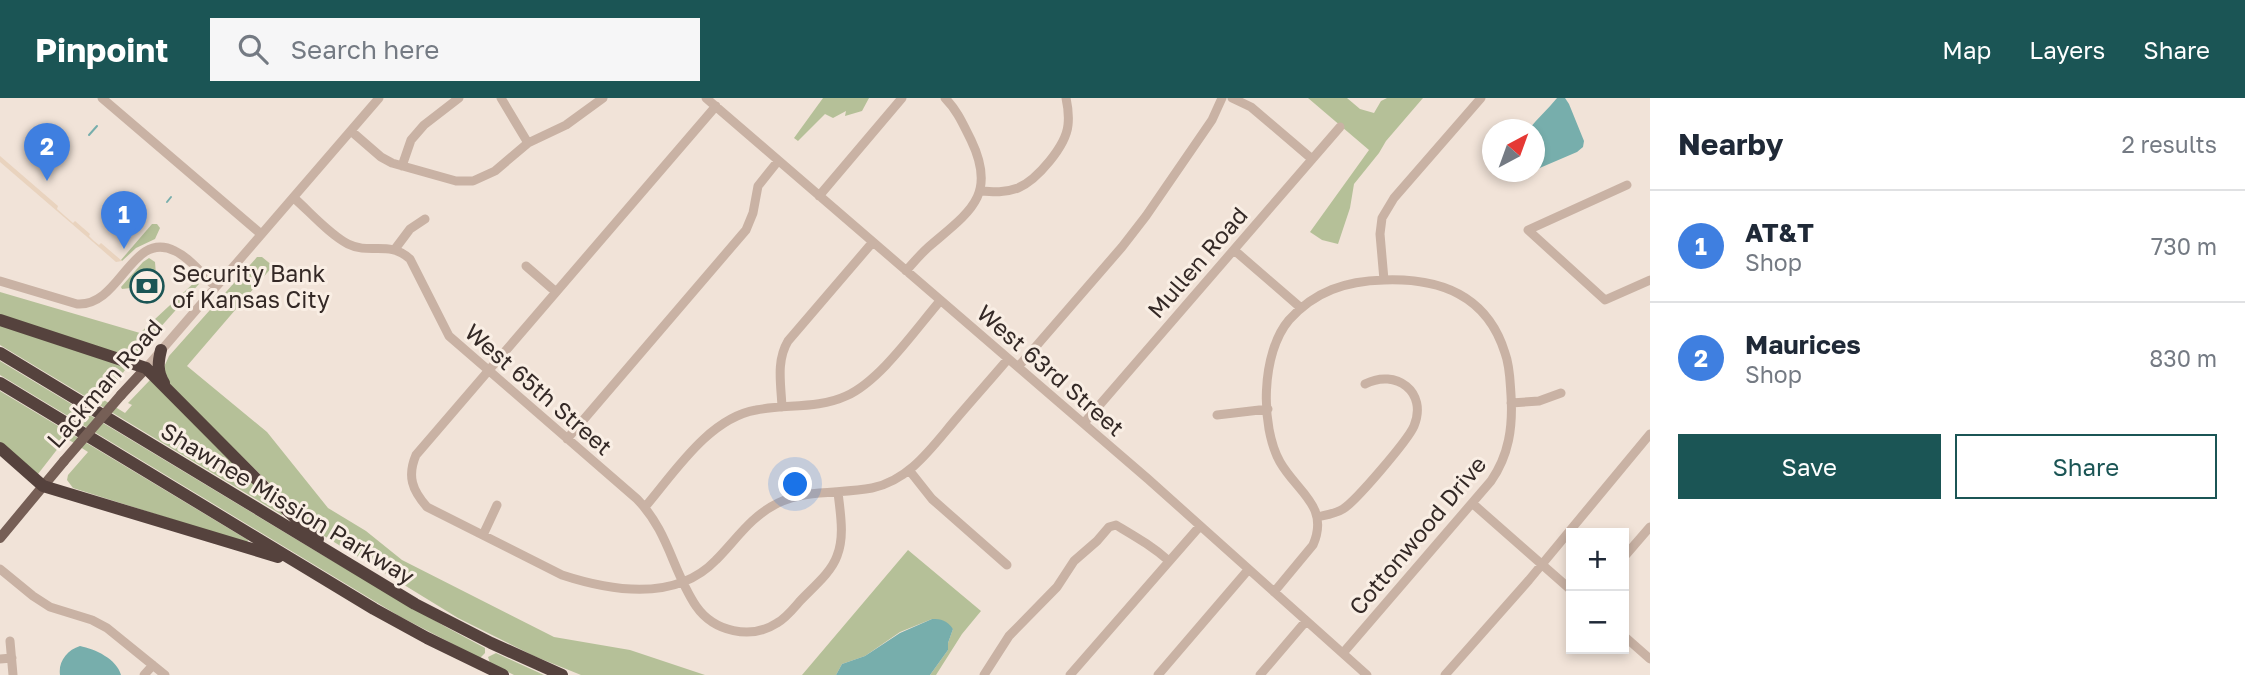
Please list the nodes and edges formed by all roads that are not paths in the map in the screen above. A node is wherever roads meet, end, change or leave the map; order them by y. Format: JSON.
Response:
{"nodes":[{"id":1,"x":103,"y":98,"type":"edge"},
{"id":2,"x":379,"y":98,"type":"edge"},
{"id":3,"x":459,"y":98,"type":"edge"},
{"id":4,"x":501,"y":98,"type":"edge"},
{"id":5,"x":603,"y":98,"type":"edge"},
{"id":6,"x":706,"y":98,"type":"edge"},
{"id":7,"x":902,"y":98,"type":"edge"},
{"id":8,"x":945,"y":98,"type":"edge"},
{"id":9,"x":1066,"y":98,"type":"edge"},
{"id":10,"x":1222,"y":98,"type":"edge"},
{"id":11,"x":1232,"y":98,"type":"edge"},
{"id":12,"x":1481,"y":98,"type":"edge"},
{"id":13,"x":716,"y":106,"type":"junction"},
{"id":14,"x":1340,"y":127,"type":"dead end"},
{"id":15,"x":351,"y":131,"type":"junction"},
{"id":16,"x":528,"y":143,"type":"junction"},
{"id":17,"x":1312,"y":159,"type":"junction"},
{"id":18,"x":778,"y":161,"type":"junction"},
{"id":19,"x":402,"y":166,"type":"junction"},
{"id":20,"x":1627,"y":185,"type":"dead end"},
{"id":21,"x":980,"y":191,"type":"junction"},
{"id":22,"x":819,"y":196,"type":"junction"},
{"id":23,"x":294,"y":198,"type":"junction"},
{"id":24,"x":425,"y":219,"type":"dead end"},
{"id":25,"x":261,"y":234,"type":"junction"},
{"id":26,"x":872,"y":243,"type":"junction"},
{"id":27,"x":395,"y":249,"type":"junction"},
{"id":28,"x":1234,"y":250,"type":"junction"},
{"id":29,"x":526,"y":266,"type":"dead end"},
{"id":30,"x":906,"y":271,"type":"junction"},
{"id":31,"x":1384,"y":280,"type":"junction"},
{"id":32,"x":1650,"y":280,"type":"edge"},
{"id":33,"x":0,"y":281,"type":"edge"},
{"id":34,"x":216,"y":287,"type":"junction"},
{"id":35,"x":556,"y":292,"type":"junction"},
{"id":36,"x":940,"y":301,"type":"junction"},
{"id":37,"x":1301,"y":308,"type":"junction"},
{"id":38,"x":0,"y":320,"type":"edge"},
{"id":39,"x":162,"y":350,"type":"junction"},
{"id":40,"x":0,"y":353,"type":"edge"},
{"id":41,"x":1008,"y":359,"type":"junction"},
{"id":42,"x":1018,"y":367,"type":"junction"},
{"id":43,"x":146,"y":368,"type":"junction"},
{"id":44,"x":488,"y":371,"type":"junction"},
{"id":45,"x":0,"y":383,"type":"edge"},
{"id":46,"x":1365,"y":384,"type":"dead end"},
{"id":47,"x":1561,"y":393,"type":"dead end"},
{"id":48,"x":1511,"y":403,"type":"junction"},
{"id":49,"x":182,"y":405,"type":"junction"},
{"id":50,"x":782,"y":407,"type":"junction"},
{"id":51,"x":1268,"y":409,"type":"junction"},
{"id":52,"x":1217,"y":415,"type":"dead end"},
{"id":53,"x":1083,"y":423,"type":"junction"},
{"id":54,"x":1650,"y":434,"type":"edge"},
{"id":55,"x":567,"y":439,"type":"junction"},
{"id":56,"x":0,"y":449,"type":"edge"},
{"id":57,"x":909,"y":470,"type":"junction"},
{"id":58,"x":43,"y":486,"type":"junction"},
{"id":59,"x":838,"y":492,"type":"junction"},
{"id":60,"x":1472,"y":503,"type":"junction"},
{"id":61,"x":497,"y":505,"type":"dead end"},
{"id":62,"x":645,"y":507,"type":"junction"},
{"id":63,"x":1317,"y":517,"type":"junction"},
{"id":64,"x":1200,"y":526,"type":"junction"},
{"id":65,"x":1650,"y":527,"type":"edge"},
{"id":66,"x":482,"y":535,"type":"junction"},
{"id":67,"x":0,"y":538,"type":"edge"},
{"id":68,"x":1629,"y":551,"type":"edge"},
{"id":69,"x":339,"y":558,"type":"junction"},
{"id":70,"x":1169,"y":561,"type":"junction"},
{"id":71,"x":1541,"y":564,"type":"junction"},
{"id":72,"x":302,"y":565,"type":"junction"},
{"id":73,"x":1007,"y":565,"type":"dead end"},
{"id":74,"x":0,"y":569,"type":"edge"},
{"id":75,"x":1248,"y":570,"type":"junction"},
{"id":76,"x":684,"y":581,"type":"junction"},
{"id":77,"x":1566,"y":586,"type":"edge"},
{"id":78,"x":1274,"y":592,"type":"junction"},
{"id":79,"x":1306,"y":621,"type":"junction"},
{"id":80,"x":1629,"y":640,"type":"edge"},
{"id":81,"x":10,"y":641,"type":"dead end"},
{"id":82,"x":1343,"y":653,"type":"junction"},
{"id":83,"x":12,"y":658,"type":"junction"},
{"id":84,"x":0,"y":659,"type":"edge"},
{"id":85,"x":1650,"y":659,"type":"edge"},
{"id":86,"x":153,"y":665,"type":"junction"},
{"id":87,"x":13,"y":675,"type":"edge"},
{"id":88,"x":144,"y":675,"type":"edge"},
{"id":89,"x":165,"y":675,"type":"edge"},
{"id":90,"x":503,"y":675,"type":"edge"},
{"id":91,"x":562,"y":675,"type":"edge"},
{"id":92,"x":984,"y":675,"type":"edge"},
{"id":93,"x":1070,"y":675,"type":"edge"},
{"id":94,"x":1157,"y":675,"type":"edge"},
{"id":95,"x":1260,"y":675,"type":"edge"},
{"id":96,"x":1367,"y":675,"type":"edge"},
{"id":97,"x":1445,"y":675,"type":"edge"}],
"edges":[{"from":1,"to":25,"type":"street"},
{"from":2,"to":15,"type":"street","name":"Lackman Road"},
{"from":3,"to":19,"type":"street"},
{"from":4,"to":16,"type":"street"},
{"from":5,"to":16,"type":"street"},
{"from":6,"to":13,"type":"street","name":"West 63rd Street"},
{"from":7,"to":22,"type":"street"},
{"from":8,"to":21,"type":"street"},
{"from":9,"to":21,"type":"street"},
{"from":10,"to":42,"type":"street"},
{"from":11,"to":17,"type":"street"},
{"from":12,"to":31,"type":"street"},
{"from":13,"to":18,"type":"street","name":"West 63rd Street"},
{"from":13,"to":35,"type":"street"},
{"from":14,"to":17,"type":"street","name":"Mullen Road"},
{"from":15,"to":19,"type":"street"},
{"from":15,"to":23,"type":"street","name":"Lackman Road"},
{"from":16,"to":19,"type":"street"},
{"from":17,"to":28,"type":"street","name":"Mullen Road"},
{"from":18,"to":22,"type":"street","name":"West 63rd Street"},
{"from":18,"to":55,"type":"street"},
{"from":20,"to":32,"type":"street"},
{"from":21,"to":30,"type":"street"},
{"from":22,"to":26,"type":"street","name":"West 63rd Street"},
{"from":23,"to":25,"type":"street","name":"Lackman Road"},
{"from":23,"to":27,"type":"street"},
{"from":24,"to":27,"type":"street"},
{"from":25,"to":34,"type":"street","name":"Lackman Road"},
{"from":26,"to":30,"type":"street","name":"West 63rd Street"},
{"from":26,"to":50,"type":"street"},
{"from":27,"to":44,"type":"street","name":"West 65th Street"},
{"from":28,"to":37,"type":"street"},
{"from":28,"to":53,"type":"street","name":"Mullen Road"},
{"from":29,"to":35,"type":"street"},
{"from":30,"to":36,"type":"street","name":"West 63rd Street"},
{"from":31,"to":37,"type":"street","name":"Cottonwood Drive"},
{"from":31,"to":48,"type":"street","name":"Cottonwood Drive"},
{"from":33,"to":34,"type":"street"},
{"from":34,"to":39,"type":"street","name":"Lackman Road"},
{"from":35,"to":44,"type":"street"},
{"from":36,"to":41,"type":"street","name":"West 63rd Street"},
{"from":36,"to":50,"type":"street"},
{"from":37,"to":51,"type":"street"},
{"from":38,"to":43,"type":"highway"},
{"from":39,"to":43,"type":"street","name":"Lackman Road"},
{"from":39,"to":49,"type":"highway"},
{"from":40,"to":69,"type":"highway","name":"Shawnee Mission Parkway"},
{"from":41,"to":42,"type":"street","name":"West 63rd Street"},
{"from":41,"to":57,"type":"street"},
{"from":42,"to":53,"type":"street","name":"West 63rd Street"},
{"from":43,"to":49,"type":"highway"},
{"from":43,"to":58,"type":"main road","name":"Lackman Road","bridge":true},
{"from":44,"to":55,"type":"street","name":"West 65th Street"},
{"from":44,"to":66,"type":"street"},
{"from":45,"to":72,"type":"highway","name":"Shawnee Mission Parkway"},
{"from":46,"to":63,"type":"street"},
{"from":47,"to":48,"type":"street"},
{"from":48,"to":60,"type":"street","name":"Cottonwood Drive"},
{"from":49,"to":69,"type":"highway"},
{"from":50,"to":62,"type":"street"},
{"from":51,"to":52,"type":"street"},
{"from":51,"to":63,"type":"street"},
{"from":53,"to":64,"type":"street","name":"West 63rd Street"},
{"from":54,"to":71,"type":"street"},
{"from":55,"to":62,"type":"street","name":"West 65th Street"},
{"from":56,"to":58,"type":"highway"},
{"from":57,"to":59,"type":"street"},
{"from":57,"to":73,"type":"street"},
{"from":58,"to":67,"type":"main road","name":"Lackman Road"},
{"from":58,"to":72,"type":"highway"},
{"from":59,"to":76,"type":"street"},
{"from":59,"to":76,"type":"street","name":"West 65th Street"},
{"from":60,"to":71,"type":"street"},
{"from":60,"to":82,"type":"street","name":"Cottonwood Drive"},
{"from":61,"to":66,"type":"street"},
{"from":62,"to":76,"type":"street","name":"West 65th Street"},
{"from":63,"to":78,"type":"street"},
{"from":64,"to":70,"type":"street"},
{"from":64,"to":75,"type":"street","name":"West 63rd Street"},
{"from":65,"to":68,"type":"street"},
{"from":66,"to":76,"type":"street"},
{"from":69,"to":91,"type":"highway","name":"Shawnee Mission Parkway"},
{"from":70,"to":92,"type":"street"},
{"from":70,"to":93,"type":"street"},
{"from":71,"to":77,"type":"street"},
{"from":71,"to":97,"type":"street"},
{"from":72,"to":90,"type":"highway","name":"Shawnee Mission Parkway"},
{"from":74,"to":86,"type":"street"},
{"from":75,"to":78,"type":"street","name":"West 63rd Street"},
{"from":75,"to":94,"type":"street"},
{"from":78,"to":79,"type":"street","name":"West 63rd Street"},
{"from":79,"to":82,"type":"street","name":"West 63rd Street"},
{"from":79,"to":95,"type":"street"},
{"from":80,"to":85,"type":"street"},
{"from":81,"to":83,"type":"street"},
{"from":82,"to":96,"type":"street","name":"West 63rd Street"},
{"from":83,"to":84,"type":"street"},
{"from":83,"to":87,"type":"street"},
{"from":86,"to":88,"type":"street"},
{"from":86,"to":89,"type":"street"}]}
